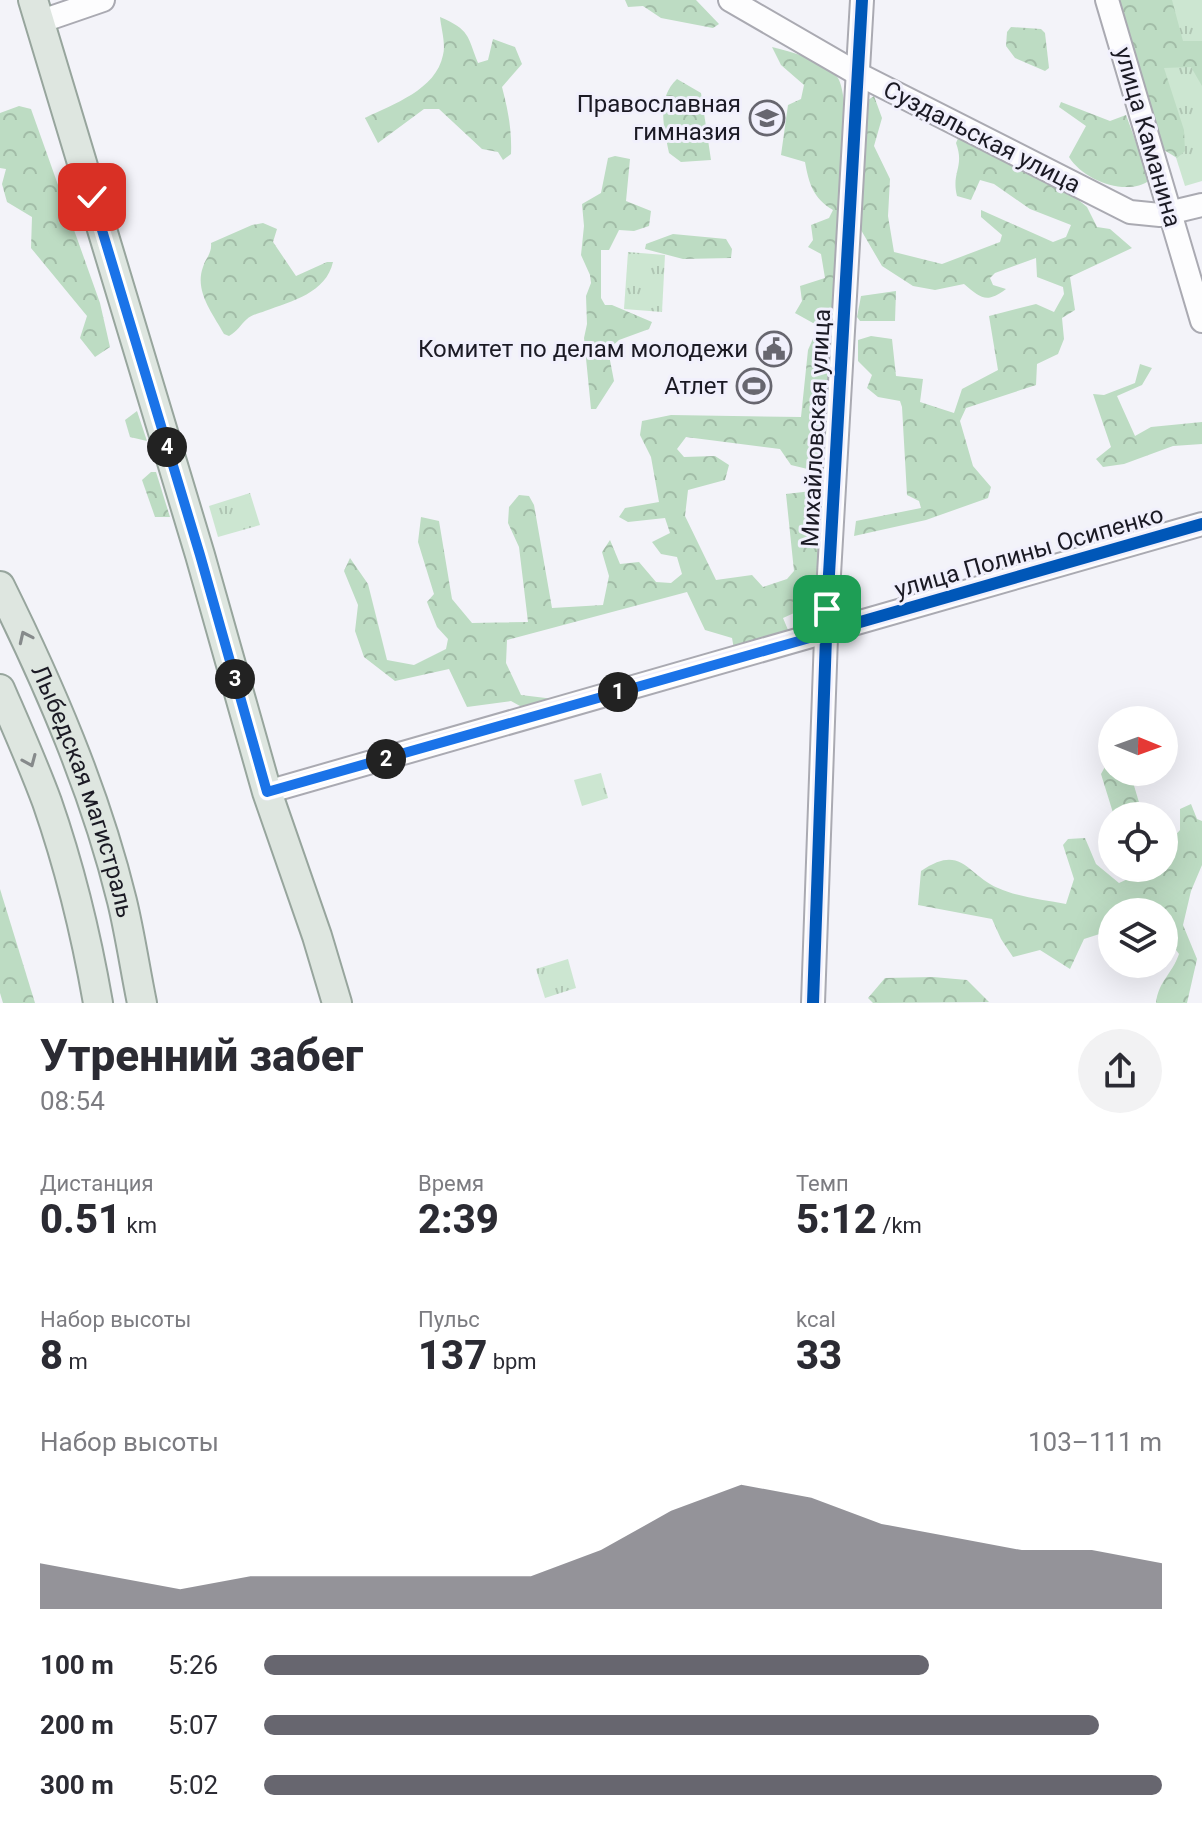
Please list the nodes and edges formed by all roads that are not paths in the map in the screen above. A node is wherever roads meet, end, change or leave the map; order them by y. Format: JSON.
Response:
{"nodes":[{"id":1,"x":103,"y":0,"type":"edge"},
{"id":2,"x":730,"y":0,"type":"edge"},
{"id":3,"x":862,"y":0,"type":"edge"},
{"id":4,"x":1107,"y":0,"type":"edge"},
{"id":5,"x":36,"y":11,"type":"edge"},
{"id":6,"x":858,"y":74,"type":"junction"},
{"id":7,"x":1202,"y":205,"type":"edge"},
{"id":8,"x":1170,"y":214,"type":"junction"},
{"id":9,"x":1202,"y":321,"type":"edge"},
{"id":10,"x":1202,"y":524,"type":"edge"},
{"id":11,"x":0,"y":586,"type":"edge"},
{"id":12,"x":827,"y":633,"type":"junction"},
{"id":13,"x":0,"y":689,"type":"edge"},
{"id":14,"x":267,"y":792,"type":"junction"},
{"id":15,"x":98,"y":1003,"type":"edge"},
{"id":16,"x":142,"y":1003,"type":"edge"},
{"id":17,"x":337,"y":1003,"type":"edge"},
{"id":18,"x":813,"y":1003,"type":"edge"}],
"edges":[{"from":1,"to":5,"type":"street"},
{"from":2,"to":6,"type":"street","name":"Суздальская улица"},
{"from":3,"to":6,"type":"street","name":"Михайловская улица"},
{"from":4,"to":8,"type":"street","name":"улица Каманина"},
{"from":5,"to":14,"type":"main road"},
{"from":6,"to":8,"type":"street","name":"Суздальская улица"},
{"from":6,"to":12,"type":"street","name":"Михайловская улица"},
{"from":7,"to":8,"type":"street","name":"Суздальская улица"},
{"from":8,"to":9,"type":"street","name":"улица Каманина"},
{"from":10,"to":12,"type":"street","name":"улица Полины Осипенко"},
{"from":16,"to":11,"type":"main road","name":"Лыбедская магистраль","one_way":true},
{"from":12,"to":14,"type":"street","name":"улица Полины Осипенко"},
{"from":12,"to":18,"type":"street","name":"Михайловская улица"},
{"from":13,"to":15,"type":"main road","name":"Лыбедская магистраль","one_way":true},
{"from":14,"to":17,"type":"main road"}]}
